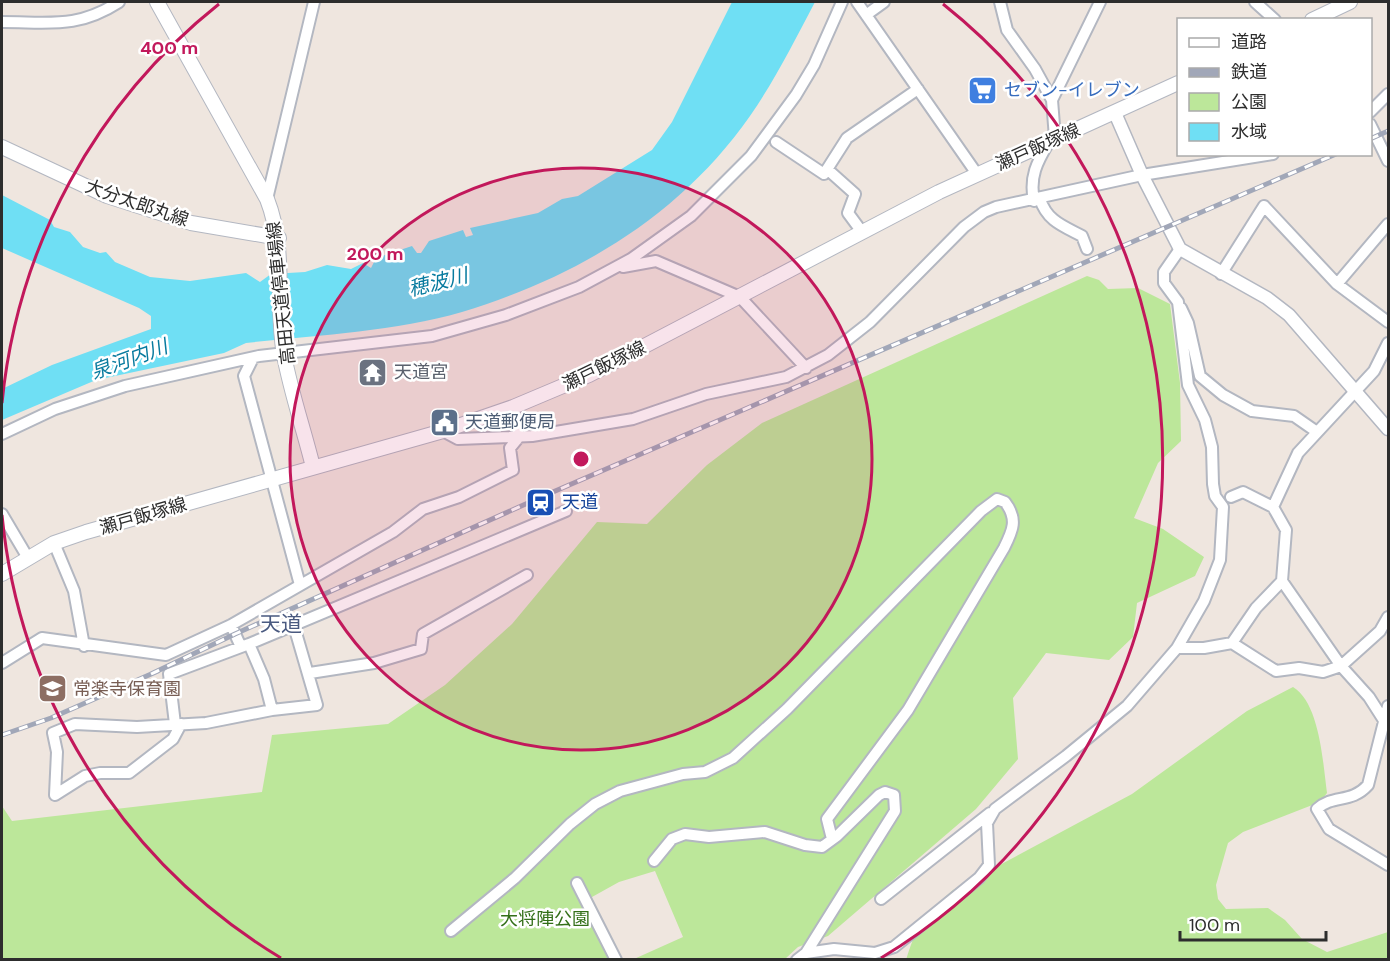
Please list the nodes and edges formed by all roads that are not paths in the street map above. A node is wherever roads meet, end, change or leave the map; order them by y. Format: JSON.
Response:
{"nodes":[{"id":1,"x":120,"y":2,"type":"edge"},
{"id":2,"x":158,"y":2,"type":"edge"},
{"id":3,"x":314,"y":2,"type":"edge"},
{"id":4,"x":842,"y":2,"type":"edge"},
{"id":5,"x":857,"y":2,"type":"edge"},
{"id":6,"x":884,"y":2,"type":"edge"},
{"id":7,"x":1000,"y":2,"type":"edge"},
{"id":8,"x":1100,"y":2,"type":"edge"},
{"id":9,"x":1255,"y":2,"type":"edge"},
{"id":10,"x":1350,"y":2,"type":"edge"},
{"id":11,"x":866,"y":15,"type":"junction"},
{"id":12,"x":1273,"y":18,"type":"edge"},
{"id":13,"x":1316,"y":18,"type":"edge"},
{"id":14,"x":2,"y":22,"type":"edge"},
{"id":15,"x":1177,"y":83,"type":"edge"},
{"id":16,"x":918,"y":89,"type":"junction"},
{"id":17,"x":1389,"y":94,"type":"edge"},
{"id":18,"x":1052,"y":100,"type":"junction"},
{"id":19,"x":1372,"y":108,"type":"edge"},
{"id":20,"x":1115,"y":112,"type":"junction"},
{"id":21,"x":1372,"y":126,"type":"edge"},
{"id":22,"x":1052,"y":140,"type":"junction"},
{"id":23,"x":776,"y":142,"type":"dead end"},
{"id":24,"x":2,"y":147,"type":"edge"},
{"id":25,"x":1261,"y":156,"type":"edge"},
{"id":26,"x":1389,"y":161,"type":"edge"},
{"id":27,"x":827,"y":169,"type":"junction"},
{"id":28,"x":977,"y":174,"type":"junction"},
{"id":29,"x":1142,"y":176,"type":"junction"},
{"id":30,"x":267,"y":199,"type":"junction"},
{"id":31,"x":1037,"y":200,"type":"junction"},
{"id":32,"x":1389,"y":224,"type":"edge"},
{"id":33,"x":862,"y":232,"type":"junction"},
{"id":34,"x":279,"y":241,"type":"junction"},
{"id":35,"x":1087,"y":249,"type":"dead end"},
{"id":36,"x":1180,"y":249,"type":"junction"},
{"id":37,"x":611,"y":270,"type":"junction"},
{"id":38,"x":1221,"y":274,"type":"junction"},
{"id":39,"x":1337,"y":284,"type":"junction"},
{"id":40,"x":740,"y":297,"type":"junction"},
{"id":41,"x":1178,"y":302,"type":"junction"},
{"id":42,"x":1389,"y":322,"type":"edge"},
{"id":43,"x":1389,"y":343,"type":"edge"},
{"id":44,"x":284,"y":352,"type":"junction"},
{"id":45,"x":253,"y":358,"type":"junction"},
{"id":46,"x":806,"y":368,"type":"junction"},
{"id":47,"x":1354,"y":391,"type":"junction"},
{"id":48,"x":513,"y":407,"type":"junction"},
{"id":49,"x":1389,"y":429,"type":"edge"},
{"id":50,"x":443,"y":431,"type":"junction"},
{"id":51,"x":1317,"y":432,"type":"junction"},
{"id":52,"x":2,"y":434,"type":"edge"},
{"id":53,"x":519,"y":437,"type":"junction"},
{"id":54,"x":313,"y":467,"type":"junction"},
{"id":55,"x":272,"y":479,"type":"junction"},
{"id":56,"x":1231,"y":497,"type":"dead end"},
{"id":57,"x":1273,"y":507,"type":"junction"},
{"id":58,"x":566,"y":511,"type":"dead end"},
{"id":59,"x":2,"y":514,"type":"edge"},
{"id":60,"x":54,"y":543,"type":"junction"},
{"id":61,"x":28,"y":558,"type":"junction"},
{"id":62,"x":2,"y":574,"type":"edge"},
{"id":63,"x":527,"y":575,"type":"dead end"},
{"id":64,"x":1282,"y":581,"type":"junction"},
{"id":65,"x":300,"y":585,"type":"junction"},
{"id":66,"x":1389,"y":617,"type":"edge"},
{"id":67,"x":231,"y":625,"type":"junction"},
{"id":68,"x":294,"y":626,"type":"junction"},
{"id":69,"x":1232,"y":643,"type":"junction"},
{"id":70,"x":245,"y":645,"type":"junction"},
{"id":71,"x":84,"y":646,"type":"junction"},
{"id":72,"x":1177,"y":648,"type":"junction"},
{"id":73,"x":2,"y":663,"type":"edge"},
{"id":74,"x":1341,"y":666,"type":"junction"},
{"id":75,"x":310,"y":673,"type":"junction"},
{"id":76,"x":1389,"y":706,"type":"edge"},
{"id":77,"x":272,"y":710,"type":"junction"},
{"id":78,"x":1385,"y":722,"type":"junction"},
{"id":79,"x":178,"y":724,"type":"junction"},
{"id":80,"x":994,"y":809,"type":"junction"},
{"id":81,"x":837,"y":836,"type":"junction"},
{"id":82,"x":654,"y":861,"type":"dead end"},
{"id":83,"x":1389,"y":865,"type":"edge"},
{"id":84,"x":577,"y":883,"type":"dead end"},
{"id":85,"x":881,"y":899,"type":"dead end"},
{"id":86,"x":451,"y":930,"type":"dead end"},
{"id":87,"x":801,"y":956,"type":"edge"},
{"id":88,"x":616,"y":960,"type":"edge"}],
"edges":[{"from":1,"to":14,"type":"street"},
{"from":2,"to":30,"type":"main road","name":"高田天道停車場線"},
{"from":3,"to":30,"type":"street"},
{"from":4,"to":37,"type":"street"},
{"from":5,"to":11,"type":"street"},
{"from":6,"to":11,"type":"street"},
{"from":7,"to":18,"type":"street"},
{"from":8,"to":18,"type":"street"},
{"from":9,"to":12,"type":"street"},
{"from":10,"to":13,"type":"main road"},
{"from":11,"to":16,"type":"street"},
{"from":15,"to":20,"type":"main road","name":"瀬戸飯塚線"},
{"from":16,"to":27,"type":"street"},
{"from":16,"to":28,"type":"street"},
{"from":17,"to":19,"type":"street"},
{"from":18,"to":22,"type":"street"},
{"from":20,"to":22,"type":"main road","name":"瀬戸飯塚線"},
{"from":20,"to":29,"type":"street"},
{"from":21,"to":26,"type":"street"},
{"from":22,"to":28,"type":"main road","name":"瀬戸飯塚線"},
{"from":22,"to":31,"type":"street"},
{"from":23,"to":27,"type":"street"},
{"from":24,"to":34,"type":"main road","name":"大分太郎丸線"},
{"from":25,"to":29,"type":"street"},
{"from":27,"to":33,"type":"street"},
{"from":28,"to":33,"type":"main road","name":"瀬戸飯塚線"},
{"from":29,"to":31,"type":"street"},
{"from":29,"to":36,"type":"street"},
{"from":30,"to":34,"type":"main road","name":"高田天道停車場線"},
{"from":31,"to":35,"type":"street"},
{"from":31,"to":46,"type":"street"},
{"from":32,"to":39,"type":"street"},
{"from":33,"to":40,"type":"main road","name":"瀬戸飯塚線"},
{"from":34,"to":44,"type":"main road","name":"高田天道停車場線"},
{"from":36,"to":38,"type":"street"},
{"from":36,"to":41,"type":"street"},
{"from":37,"to":40,"type":"street"},
{"from":37,"to":44,"type":"street"},
{"from":38,"to":39,"type":"street"},
{"from":38,"to":47,"type":"street"},
{"from":39,"to":42,"type":"street"},
{"from":40,"to":46,"type":"street"},
{"from":40,"to":48,"type":"main road","name":"瀬戸飯塚線"},
{"from":41,"to":51,"type":"street"},
{"from":41,"to":72,"type":"street"},
{"from":43,"to":47,"type":"street"},
{"from":44,"to":45,"type":"street"},
{"from":44,"to":54,"type":"main road","name":"高田天道停車場線"},
{"from":45,"to":52,"type":"street"},
{"from":45,"to":55,"type":"street"},
{"from":46,"to":53,"type":"street"},
{"from":47,"to":49,"type":"street"},
{"from":47,"to":51,"type":"street"},
{"from":48,"to":50,"type":"main road","name":"瀬戸飯塚線"},
{"from":48,"to":53,"type":"street"},
{"from":50,"to":53,"type":"street"},
{"from":50,"to":54,"type":"main road","name":"瀬戸飯塚線"},
{"from":51,"to":57,"type":"street"},
{"from":53,"to":65,"type":"street"},
{"from":54,"to":55,"type":"main road","name":"瀬戸飯塚線"},
{"from":55,"to":60,"type":"main road","name":"瀬戸飯塚線"},
{"from":55,"to":65,"type":"street"},
{"from":56,"to":57,"type":"street"},
{"from":57,"to":64,"type":"street"},
{"from":58,"to":68,"type":"street"},
{"from":59,"to":61,"type":"street"},
{"from":60,"to":61,"type":"main road","name":"瀬戸飯塚線"},
{"from":60,"to":71,"type":"street"},
{"from":61,"to":62,"type":"main road","name":"瀬戸飯塚線"},
{"from":63,"to":75,"type":"street"},
{"from":64,"to":69,"type":"street"},
{"from":64,"to":74,"type":"street"},
{"from":65,"to":67,"type":"street"},
{"from":66,"to":74,"type":"street"},
{"from":67,"to":70,"type":"street"},
{"from":67,"to":71,"type":"street"},
{"from":68,"to":70,"type":"street"},
{"from":68,"to":75,"type":"street"},
{"from":69,"to":72,"type":"street"},
{"from":69,"to":74,"type":"street"},
{"from":70,"to":77,"type":"street"},
{"from":70,"to":79,"type":"street"},
{"from":71,"to":73,"type":"street"},
{"from":72,"to":80,"type":"street"},
{"from":74,"to":78,"type":"street"},
{"from":75,"to":77,"type":"street"},
{"from":76,"to":78,"type":"street"},
{"from":77,"to":79,"type":"street"},
{"from":78,"to":83,"type":"street"},
{"from":79,"to":79,"type":"street"},
{"from":80,"to":85,"type":"street"},
{"from":80,"to":87,"type":"street"},
{"from":81,"to":82,"type":"street"},
{"from":81,"to":86,"type":"street"},
{"from":81,"to":87,"type":"street"},
{"from":84,"to":88,"type":"street"}]}
